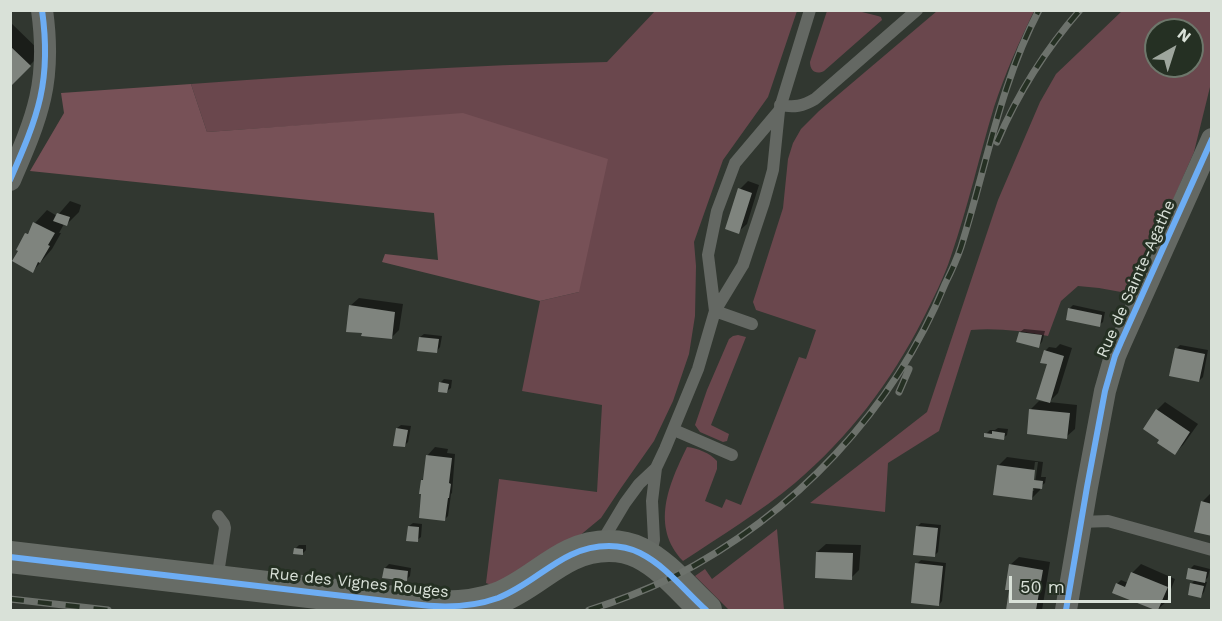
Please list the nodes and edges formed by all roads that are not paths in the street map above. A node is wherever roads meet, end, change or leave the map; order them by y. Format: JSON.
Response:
{"nodes":[{"id":1,"x":42,"y":10,"type":"edge"},
{"id":2,"x":810,"y":10,"type":"edge"},
{"id":3,"x":917,"y":10,"type":"edge"},
{"id":4,"x":779,"y":108,"type":"junction"},
{"id":5,"x":1212,"y":139,"type":"edge"},
{"id":6,"x":10,"y":180,"type":"edge"},
{"id":7,"x":715,"y":311,"type":"junction"},
{"id":8,"x":752,"y":324,"type":"dead end"},
{"id":9,"x":674,"y":430,"type":"junction"},
{"id":10,"x":732,"y":455,"type":"dead end"},
{"id":11,"x":656,"y":468,"type":"junction"},
{"id":12,"x":218,"y":516,"type":"dead end"},
{"id":13,"x":1081,"y":522,"type":"junction"},
{"id":14,"x":601,"y":546,"type":"junction"},
{"id":15,"x":1212,"y":550,"type":"edge"},
{"id":16,"x":10,"y":557,"type":"edge"},
{"id":17,"x":661,"y":568,"type":"junction"},
{"id":18,"x":217,"y":581,"type":"junction"},
{"id":19,"x":706,"y":610,"type":"edge"},
{"id":20,"x":1066,"y":610,"type":"edge"}],
"edges":[{"from":1,"to":6,"type":"street"},
{"from":2,"to":4,"type":"lane"},
{"from":3,"to":4,"type":"lane"},
{"from":4,"to":7,"type":"lane"},
{"from":4,"to":7,"type":"lane"},
{"from":5,"to":13,"type":"street","name":"Rue de Sainte-Agathe"},
{"from":7,"to":8,"type":"lane"},
{"from":7,"to":9,"type":"lane"},
{"from":9,"to":10,"type":"lane"},
{"from":9,"to":11,"type":"lane"},
{"from":11,"to":14,"type":"lane"},
{"from":11,"to":17,"type":"lane"},
{"from":12,"to":18,"type":"lane"},
{"from":13,"to":15,"type":"lane"},
{"from":13,"to":20,"type":"street","name":"Rue de Sainte-Agathe"},
{"from":14,"to":17,"type":"street","name":"Rue des Vignes Rouges"},
{"from":14,"to":18,"type":"street","name":"Rue des Vignes Rouges"},
{"from":16,"to":18,"type":"street","name":"Rue des Vignes Rouges"},
{"from":17,"to":19,"type":"street","name":"Rue des Vignes Rouges"}]}
